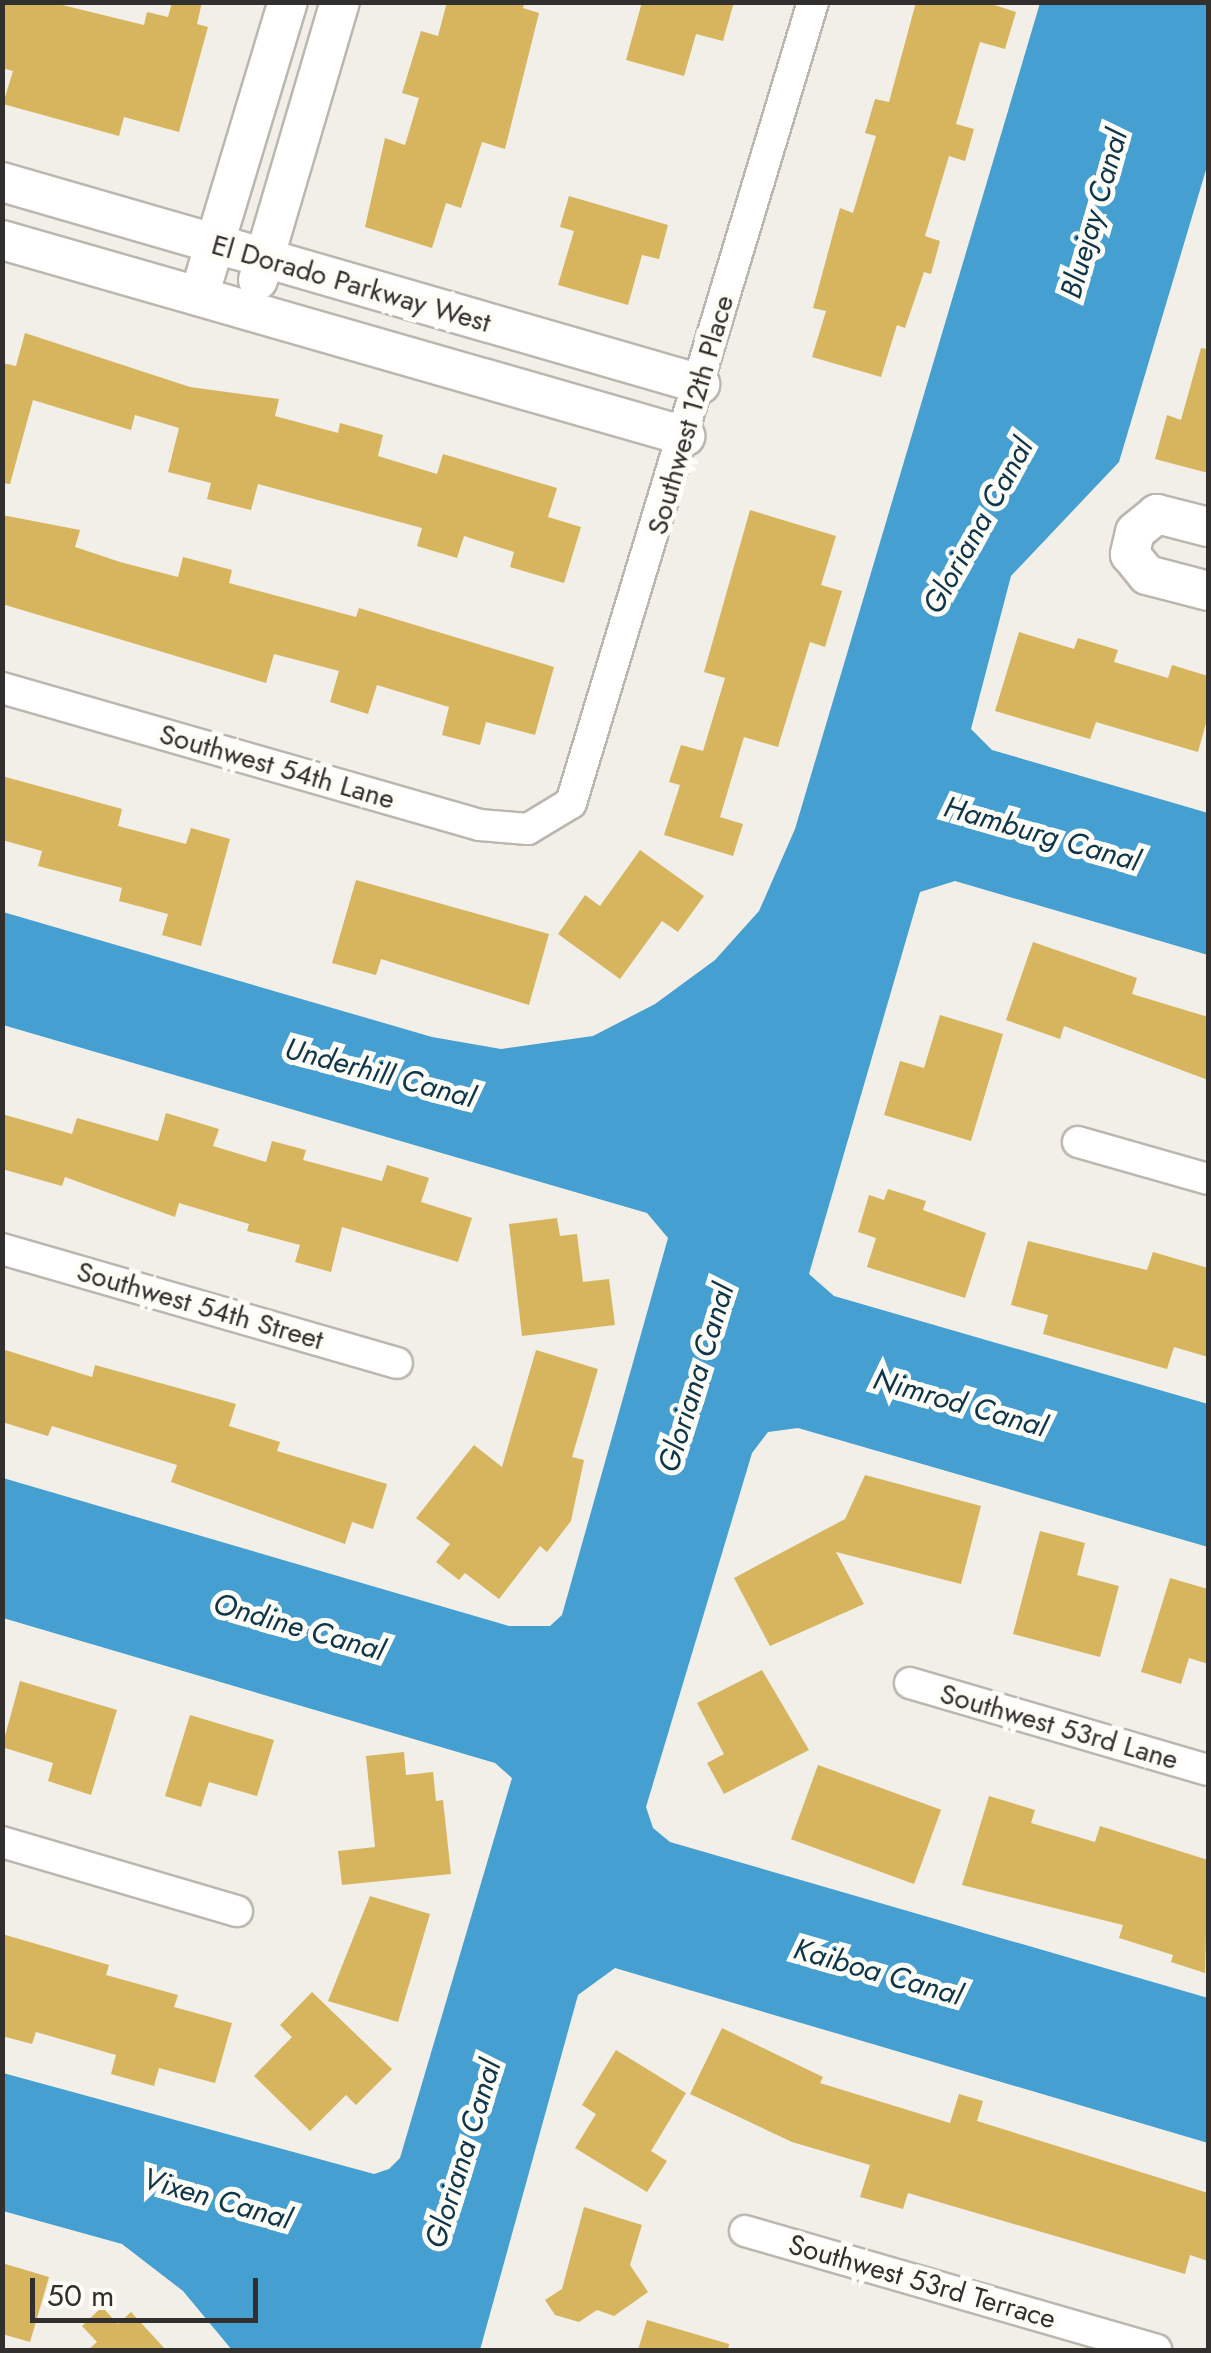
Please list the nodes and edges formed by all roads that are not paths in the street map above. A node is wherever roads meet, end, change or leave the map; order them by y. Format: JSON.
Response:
{"nodes":[{"id":1,"x":288,"y":2,"type":"edge"},
{"id":2,"x":340,"y":2,"type":"edge"},
{"id":3,"x":813,"y":2,"type":"edge"},
{"id":4,"x":2,"y":182,"type":"edge"},
{"id":5,"x":2,"y":240,"type":"edge"},
{"id":6,"x":214,"y":245,"type":"junction"},
{"id":7,"x":264,"y":259,"type":"junction"},
{"id":8,"x":199,"y":296,"type":"junction"},
{"id":9,"x":249,"y":311,"type":"junction"},
{"id":10,"x":700,"y":384,"type":"junction"},
{"id":11,"x":685,"y":436,"type":"junction"},
{"id":12,"x":1208,"y":527,"type":"edge"},
{"id":13,"x":1208,"y":590,"type":"edge"},
{"id":14,"x":2,"y":688,"type":"edge"},
{"id":15,"x":552,"y":819,"type":"joint"},
{"id":16,"x":1078,"y":1142,"type":"dead end"},
{"id":17,"x":1208,"y":1179,"type":"edge"},
{"id":18,"x":2,"y":1249,"type":"edge"},
{"id":19,"x":397,"y":1363,"type":"dead end"},
{"id":20,"x":910,"y":1684,"type":"dead end"},
{"id":21,"x":1208,"y":1770,"type":"edge"},
{"id":22,"x":2,"y":1842,"type":"edge"},
{"id":23,"x":237,"y":1912,"type":"dead end"},
{"id":24,"x":746,"y":2231,"type":"dead end"},
{"id":25,"x":1156,"y":2350,"type":"edge"}],
"edges":[{"from":1,"to":6,"type":"street"},
{"from":2,"to":7,"type":"street"},
{"from":3,"to":10,"type":"street","name":"Southwest 12th Place"},
{"from":4,"to":6,"type":"street","name":"El Dorado Parkway West"},
{"from":5,"to":8,"type":"street","name":"El Dorado Parkway West"},
{"from":6,"to":7,"type":"street","name":"El Dorado Parkway West"},
{"from":6,"to":8,"type":"street"},
{"from":7,"to":9,"type":"street"},
{"from":7,"to":10,"type":"street","name":"El Dorado Parkway West"},
{"from":8,"to":9,"type":"street","name":"El Dorado Parkway West"},
{"from":9,"to":11,"type":"street","name":"El Dorado Parkway West"},
{"from":10,"to":11,"type":"street","name":"Southwest 12th Place"},
{"from":11,"to":15,"type":"street","name":"Southwest 12th Place"},
{"from":12,"to":13,"type":"street"},
{"from":14,"to":15,"type":"street","name":"Southwest 54th Lane"},
{"from":16,"to":17,"type":"street"},
{"from":18,"to":19,"type":"street","name":"Southwest 54th Street"},
{"from":20,"to":21,"type":"street","name":"Southwest 53rd Lane"},
{"from":22,"to":23,"type":"street"},
{"from":24,"to":25,"type":"street","name":"Southwest 53rd Terrace"}]}
